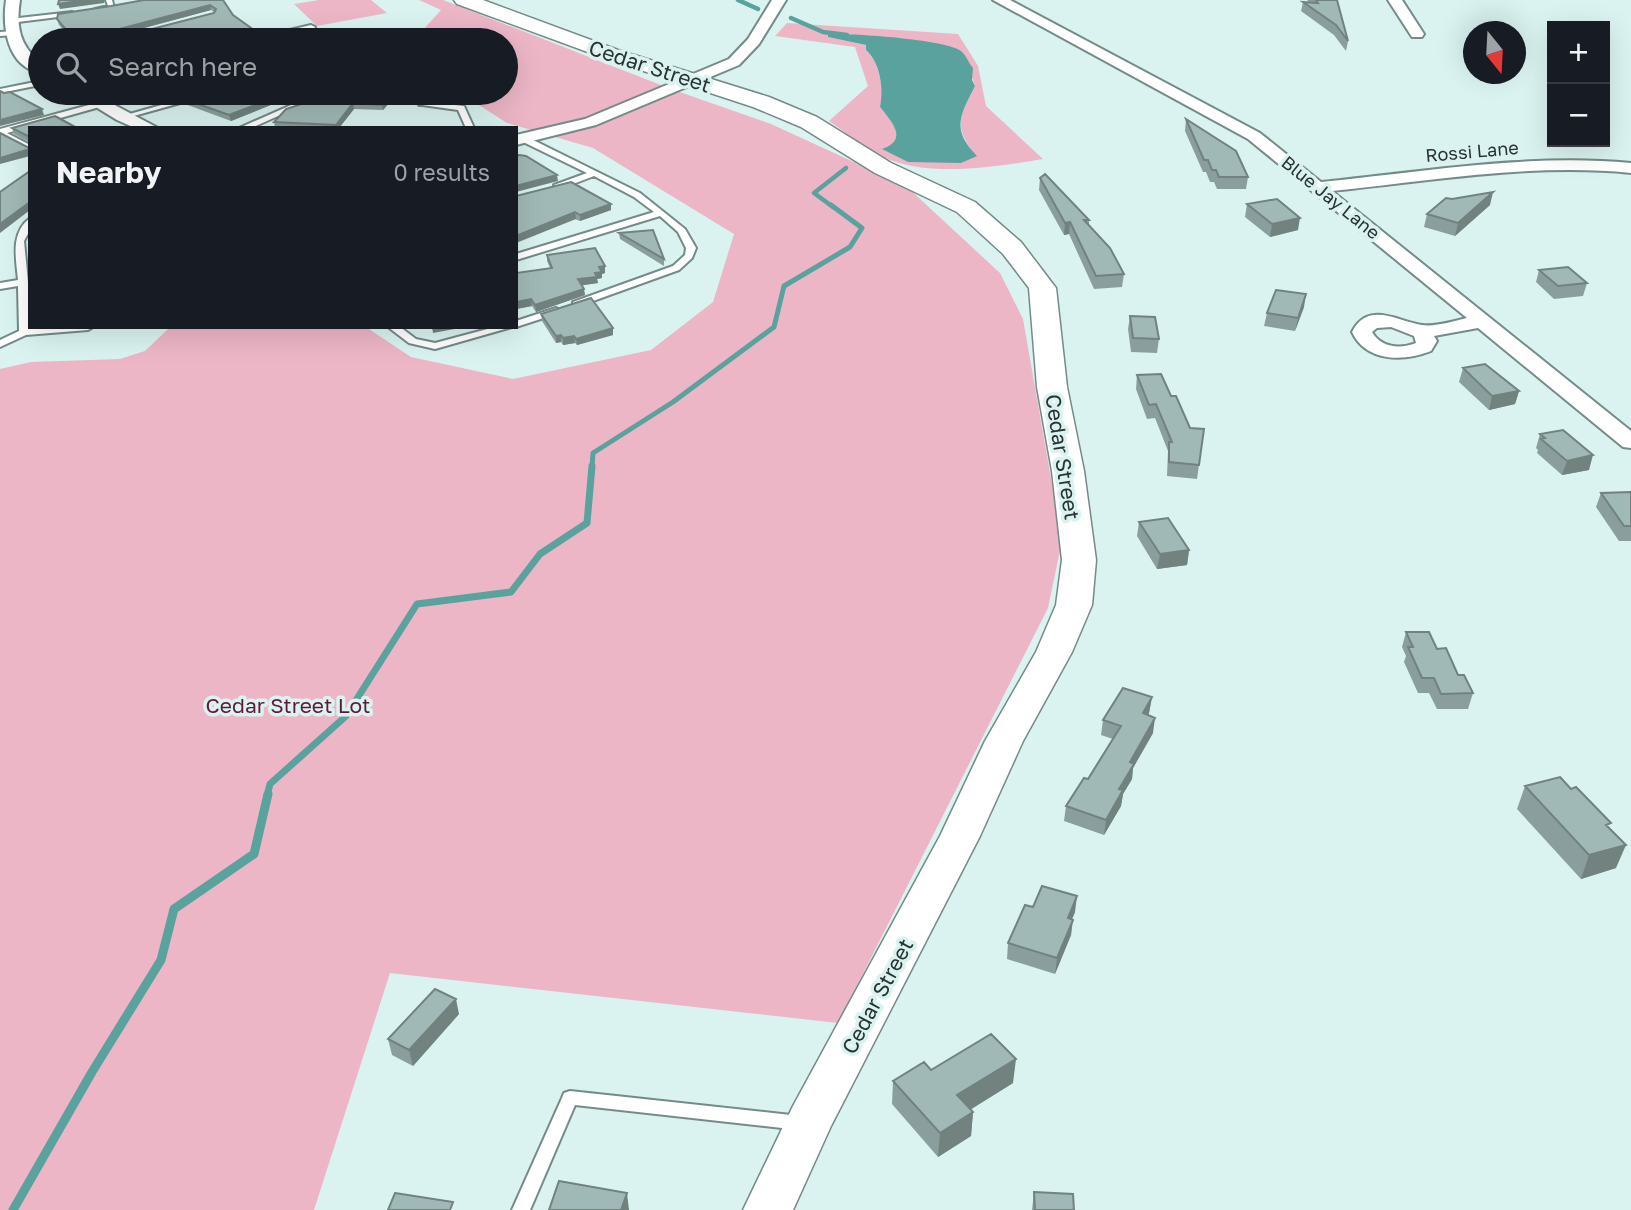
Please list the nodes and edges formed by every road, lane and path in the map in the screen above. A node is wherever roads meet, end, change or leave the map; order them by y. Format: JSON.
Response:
{"nodes":[{"id":1,"x":13,"y":0,"type":"edge"},
{"id":2,"x":464,"y":0,"type":"edge"},
{"id":3,"x":779,"y":0,"type":"edge"},
{"id":4,"x":1000,"y":0,"type":"edge"},
{"id":5,"x":1395,"y":0,"type":"edge"},
{"id":6,"x":110,"y":4,"type":"edge"},
{"id":7,"x":123,"y":6,"type":"edge"},
{"id":8,"x":89,"y":11,"type":"edge"},
{"id":9,"x":78,"y":13,"type":"edge"},
{"id":10,"x":312,"y":26,"type":"dead end"},
{"id":11,"x":303,"y":28,"type":"edge"},
{"id":12,"x":7,"y":30,"type":"edge"},
{"id":13,"x":1417,"y":34,"type":"dead end"},
{"id":14,"x":28,"y":56,"type":"edge"},
{"id":15,"x":693,"y":81,"type":"junction"},
{"id":16,"x":28,"y":85,"type":"edge"},
{"id":17,"x":0,"y":91,"type":"edge"},
{"id":18,"x":96,"y":105,"type":"edge"},
{"id":19,"x":102,"y":105,"type":"edge"},
{"id":20,"x":168,"y":105,"type":"edge"},
{"id":21,"x":301,"y":105,"type":"edge"},
{"id":22,"x":438,"y":105,"type":"edge"},
{"id":23,"x":123,"y":117,"type":"junction"},
{"id":24,"x":145,"y":126,"type":"edge"},
{"id":25,"x":248,"y":126,"type":"edge"},
{"id":26,"x":469,"y":126,"type":"edge"},
{"id":27,"x":520,"y":139,"type":"edge"},
{"id":28,"x":28,"y":148,"type":"edge"},
{"id":29,"x":1631,"y":167,"type":"edge"},
{"id":30,"x":594,"y":173,"type":"junction"},
{"id":31,"x":1317,"y":187,"type":"junction"},
{"id":32,"x":550,"y":189,"type":"edge"},
{"id":33,"x":661,"y":213,"type":"junction"},
{"id":34,"x":28,"y":225,"type":"edge"},
{"id":35,"x":518,"y":256,"type":"edge"},
{"id":36,"x":23,"y":282,"type":"junction"},
{"id":37,"x":0,"y":286,"type":"edge"},
{"id":38,"x":1484,"y":321,"type":"junction"},
{"id":39,"x":518,"y":323,"type":"edge"},
{"id":40,"x":62,"y":329,"type":"edge"},
{"id":41,"x":396,"y":329,"type":"edge"},
{"id":42,"x":499,"y":329,"type":"edge"},
{"id":43,"x":24,"y":332,"type":"junction"},
{"id":44,"x":1422,"y":332,"type":"dead end"},
{"id":45,"x":0,"y":345,"type":"edge"},
{"id":46,"x":1631,"y":442,"type":"edge"},
{"id":47,"x":808,"y":1123,"type":"junction"},
{"id":48,"x":521,"y":1210,"type":"edge"},
{"id":49,"x":768,"y":1210,"type":"edge"}],
"edges":[{"from":1,"to":12,"type":"street"},
{"from":2,"to":15,"type":"street","name":"Cedar Street"},
{"from":3,"to":15,"type":"street"},
{"from":4,"to":31,"type":"street","name":"Blue Jay Lane"},
{"from":5,"to":13,"type":"street"},
{"from":6,"to":7,"type":"lane"},
{"from":6,"to":8,"type":"lane"},
{"from":9,"to":12,"type":"lane"},
{"from":10,"to":11,"type":"lane"},
{"from":12,"to":14,"type":"street"},
{"from":15,"to":27,"type":"street"},
{"from":15,"to":47,"type":"street","name":"Cedar Street"},
{"from":16,"to":17,"type":"lane"},
{"from":18,"to":28,"type":"lane"},
{"from":19,"to":23,"type":"street"},
{"from":20,"to":23,"type":"lane"},
{"from":21,"to":25,"type":"lane"},
{"from":22,"to":26,"type":"lane"},
{"from":23,"to":24,"type":"street"},
{"from":27,"to":30,"type":"lane"},
{"from":29,"to":31,"type":"street","name":"Rossi Lane"},
{"from":30,"to":32,"type":"lane"},
{"from":30,"to":33,"type":"lane"},
{"from":31,"to":38,"type":"street","name":"Blue Jay Lane"},
{"from":33,"to":35,"type":"lane"},
{"from":33,"to":39,"type":"lane"},
{"from":34,"to":36,"type":"lane"},
{"from":36,"to":37,"type":"lane"},
{"from":36,"to":43,"type":"lane"},
{"from":38,"to":44,"type":"street"},
{"from":38,"to":46,"type":"street","name":"Blue Jay Lane"},
{"from":40,"to":43,"type":"lane"},
{"from":41,"to":42,"type":"lane"},
{"from":43,"to":45,"type":"lane"},
{"from":47,"to":48,"type":"lane"},
{"from":47,"to":49,"type":"street","name":"Cedar Street"}]}
